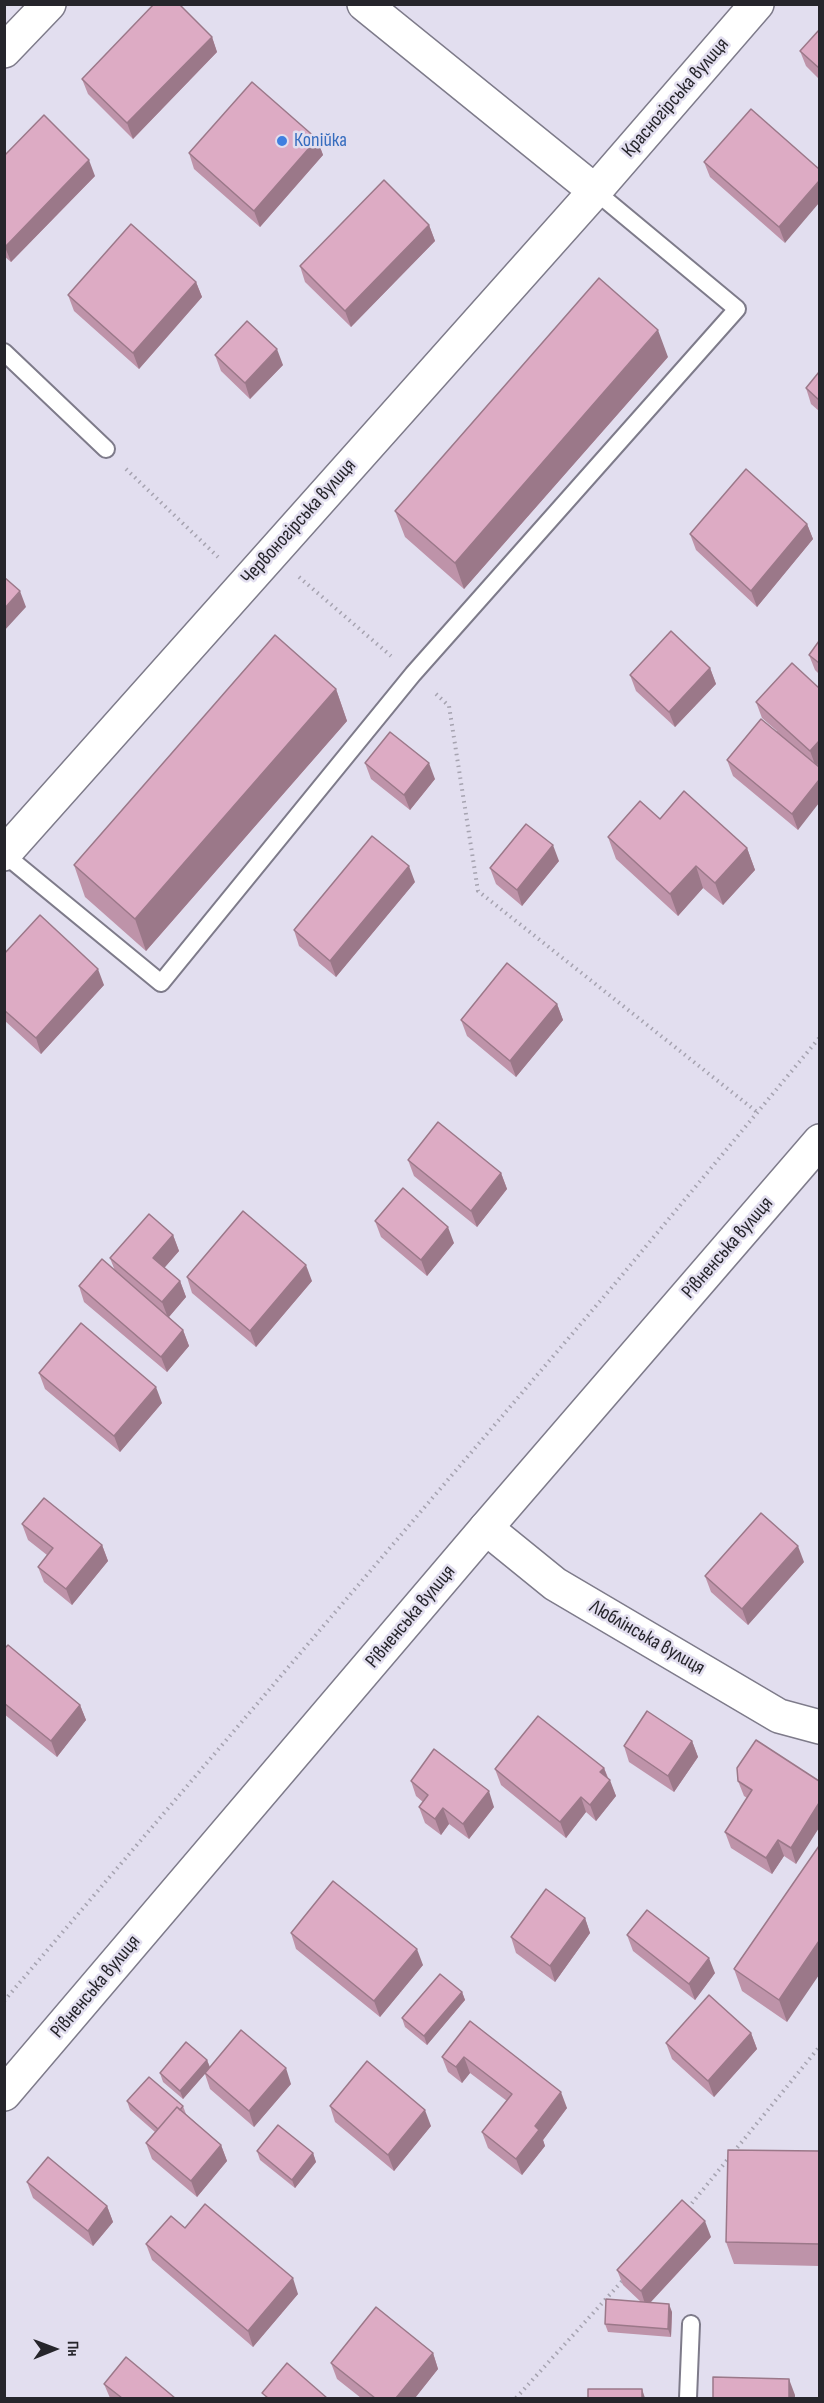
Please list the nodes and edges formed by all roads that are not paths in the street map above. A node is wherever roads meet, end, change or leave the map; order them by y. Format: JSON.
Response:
{"nodes":[{"id":1,"x":49,"y":4,"type":"edge"},
{"id":2,"x":364,"y":4,"type":"edge"},
{"id":3,"x":757,"y":4,"type":"edge"},
{"id":4,"x":4,"y":51,"type":"edge"},
{"id":5,"x":595,"y":191,"type":"junction"},
{"id":6,"x":4,"y":352,"type":"edge"},
{"id":7,"x":106,"y":449,"type":"road end"},
{"id":8,"x":4,"y":854,"type":"edge"},
{"id":9,"x":819,"y":1141,"type":"edge"},
{"id":10,"x":486,"y":1528,"type":"junction"},
{"id":11,"x":819,"y":1727,"type":"edge"},
{"id":12,"x":4,"y":2094,"type":"edge"},
{"id":13,"x":691,"y":2324,"type":"dead end"},
{"id":14,"x":688,"y":2398,"type":"edge"}],
"edges":[{"from":1,"to":4,"type":"street"},
{"from":2,"to":5,"type":"street"},
{"from":3,"to":5,"type":"street","name":"Красногірська вулиця"},
{"from":5,"to":8,"type":"street","name":"Червоногірська вулиця"},
{"from":5,"to":8,"type":"lane"},
{"from":6,"to":7,"type":"lane"},
{"from":9,"to":10,"type":"street","name":"Рівненська вулиця"},
{"from":10,"to":11,"type":"street","name":"Люблінська вулиця"},
{"from":10,"to":12,"type":"street","name":"Рівненська вулиця"},
{"from":13,"to":14,"type":"lane"}]}
